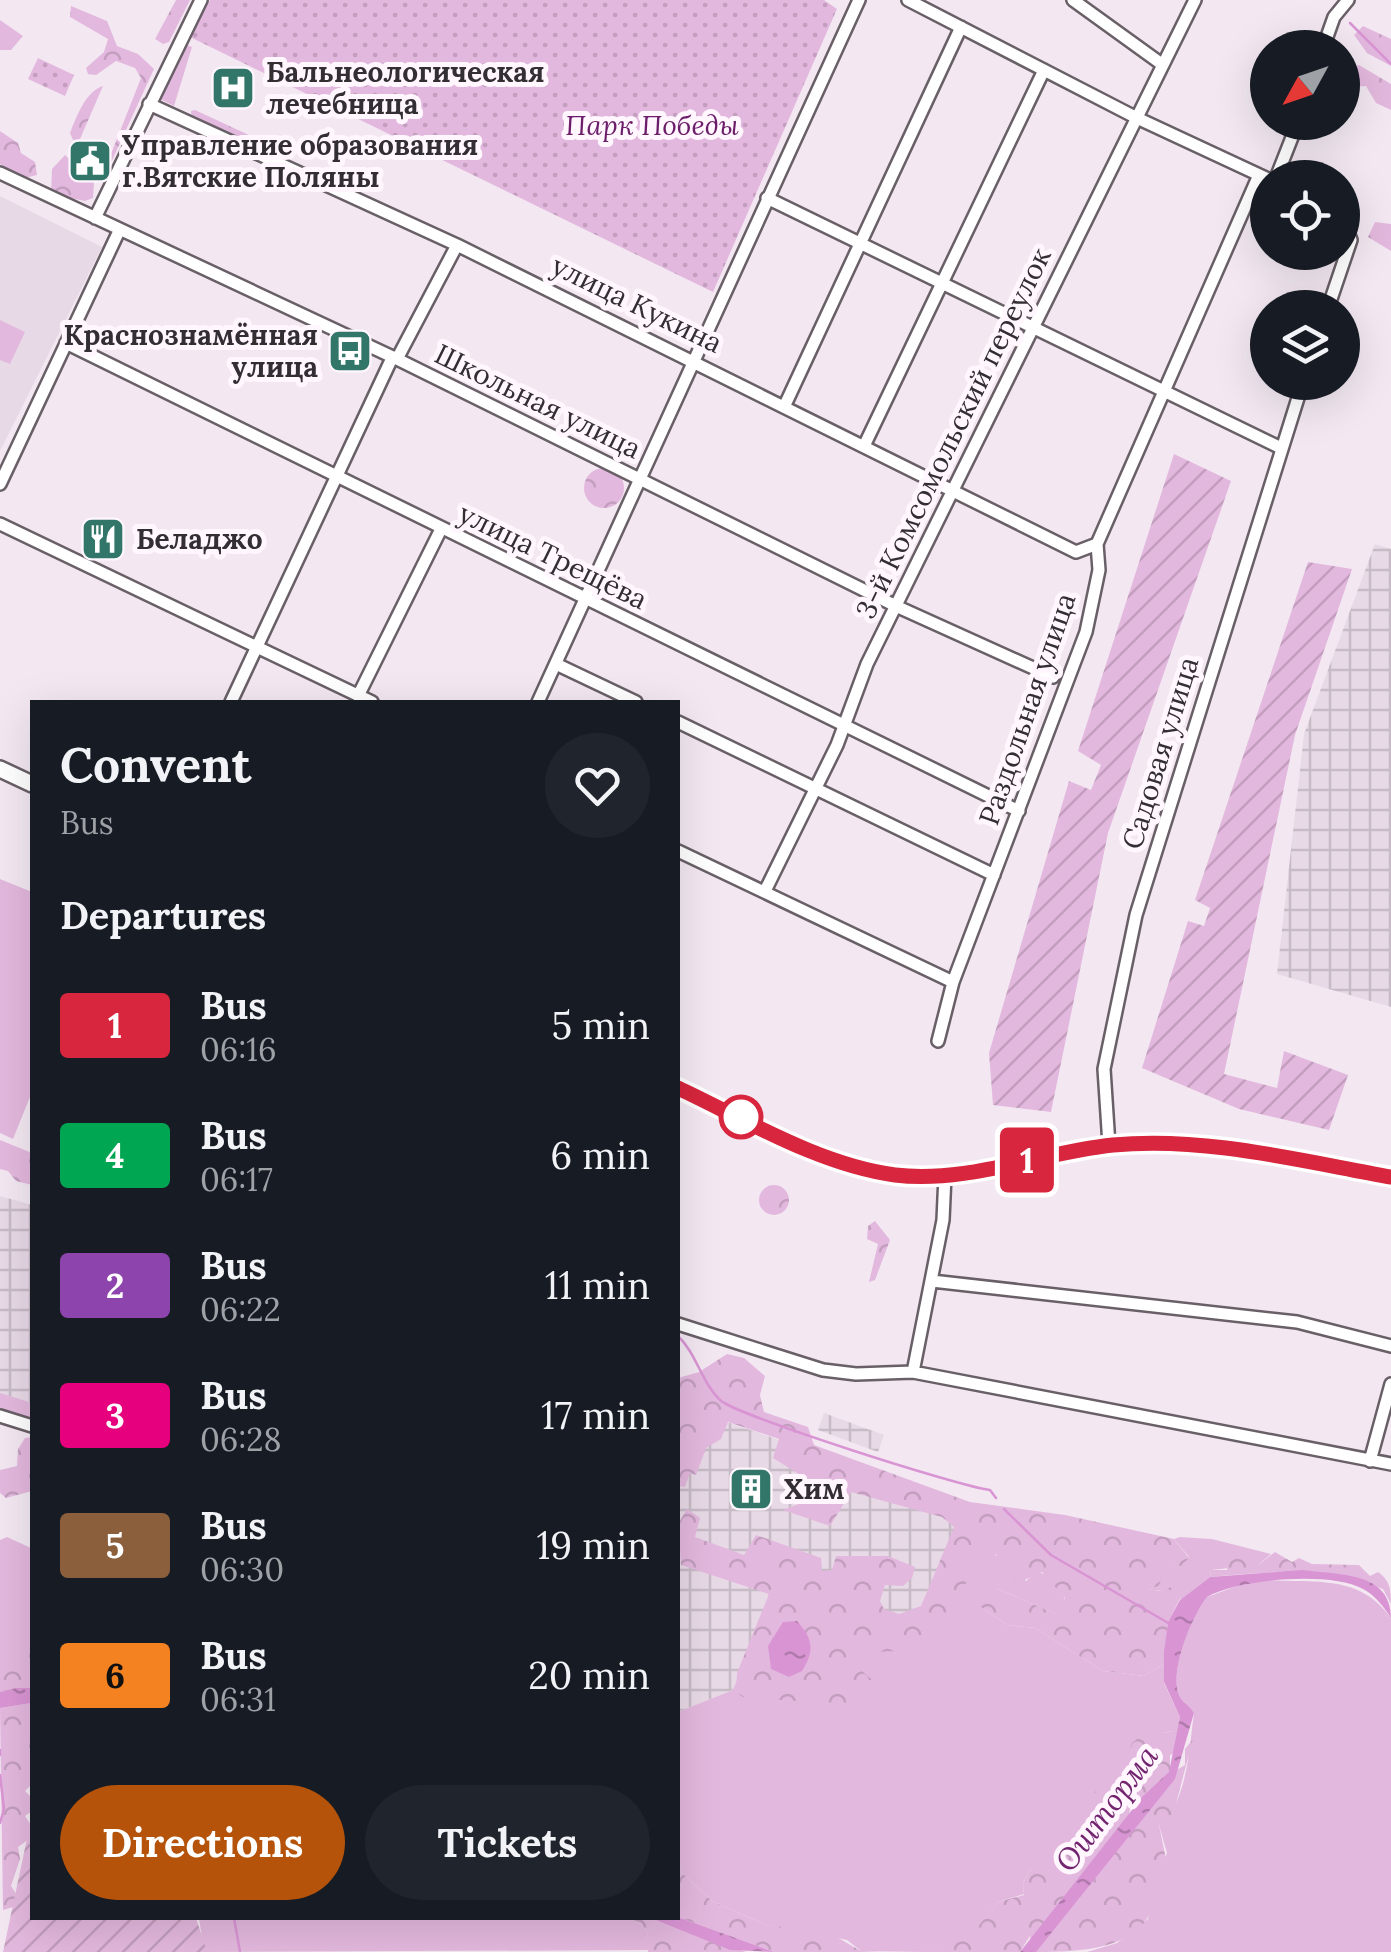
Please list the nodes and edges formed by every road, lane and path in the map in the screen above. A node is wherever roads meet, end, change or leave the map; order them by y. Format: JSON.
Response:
{"nodes":[{"id":1,"x":201,"y":0,"type":"edge"},
{"id":2,"x":859,"y":0,"type":"edge"},
{"id":3,"x":908,"y":0,"type":"edge"},
{"id":4,"x":1073,"y":0,"type":"edge"},
{"id":5,"x":1195,"y":0,"type":"edge"},
{"id":6,"x":1348,"y":0,"type":"edge"},
{"id":7,"x":961,"y":27,"type":"junction"},
{"id":8,"x":1329,"y":30,"type":"edge"},
{"id":9,"x":1163,"y":66,"type":"junction"},
{"id":10,"x":1044,"y":70,"type":"junction"},
{"id":11,"x":149,"y":104,"type":"junction"},
{"id":12,"x":1137,"y":118,"type":"junction"},
{"id":13,"x":1250,"y":171,"type":"edge"},
{"id":14,"x":0,"y":173,"type":"edge"},
{"id":15,"x":767,"y":198,"type":"junction"},
{"id":16,"x":1250,"y":204,"type":"edge"},
{"id":17,"x":95,"y":218,"type":"junction"},
{"id":18,"x":118,"y":230,"type":"junction"},
{"id":19,"x":858,"y":243,"type":"junction"},
{"id":20,"x":456,"y":245,"type":"junction"},
{"id":21,"x":940,"y":284,"type":"junction"},
{"id":22,"x":1032,"y":330,"type":"junction"},
{"id":23,"x":66,"y":344,"type":"junction"},
{"id":24,"x":394,"y":358,"type":"junction"},
{"id":25,"x":694,"y":359,"type":"junction"},
{"id":26,"x":1163,"y":387,"type":"junction"},
{"id":27,"x":1297,"y":400,"type":"edge"},
{"id":28,"x":784,"y":404,"type":"junction"},
{"id":29,"x":865,"y":444,"type":"junction"},
{"id":30,"x":1281,"y":448,"type":"junction"},
{"id":31,"x":336,"y":474,"type":"junction"},
{"id":32,"x":642,"y":479,"type":"junction"},
{"id":33,"x":0,"y":484,"type":"edge"},
{"id":34,"x":955,"y":489,"type":"junction"},
{"id":35,"x":0,"y":524,"type":"edge"},
{"id":36,"x":442,"y":529,"type":"junction"},
{"id":37,"x":1097,"y":544,"type":"junction"},
{"id":38,"x":585,"y":600,"type":"junction"},
{"id":39,"x":898,"y":607,"type":"junction"},
{"id":40,"x":256,"y":650,"type":"junction"},
{"id":41,"x":556,"y":664,"type":"junction"},
{"id":42,"x":1053,"y":677,"type":"dead end"},
{"id":43,"x":358,"y":696,"type":"junction"},
{"id":44,"x":232,"y":700,"type":"edge"},
{"id":45,"x":367,"y":700,"type":"edge"},
{"id":46,"x":539,"y":700,"type":"edge"},
{"id":47,"x":632,"y":700,"type":"edge"},
{"id":48,"x":680,"y":723,"type":"edge"},
{"id":49,"x":842,"y":724,"type":"junction"},
{"id":50,"x":0,"y":769,"type":"edge"},
{"id":51,"x":30,"y":783,"type":"edge"},
{"id":52,"x":815,"y":789,"type":"junction"},
{"id":53,"x":1020,"y":811,"type":"junction"},
{"id":54,"x":680,"y":851,"type":"edge"},
{"id":55,"x":994,"y":875,"type":"junction"},
{"id":56,"x":765,"y":891,"type":"junction"},
{"id":57,"x":953,"y":982,"type":"junction"},
{"id":58,"x":938,"y":1042,"type":"dead end"},
{"id":59,"x":680,"y":1089,"type":"edge"},
{"id":60,"x":1109,"y":1146,"type":"junction"},
{"id":61,"x":946,"y":1175,"type":"junction"},
{"id":62,"x":1391,"y":1177,"type":"edge"},
{"id":63,"x":932,"y":1281,"type":"junction"},
{"id":64,"x":680,"y":1325,"type":"edge"},
{"id":65,"x":1391,"y":1346,"type":"edge"},
{"id":66,"x":912,"y":1372,"type":"junction"},
{"id":67,"x":1391,"y":1384,"type":"edge"},
{"id":68,"x":0,"y":1416,"type":"edge"},
{"id":69,"x":30,"y":1425,"type":"edge"},
{"id":70,"x":1370,"y":1461,"type":"junction"},
{"id":71,"x":1391,"y":1464,"type":"edge"}],
"edges":[{"from":1,"to":11,"type":"street"},
{"from":2,"to":15,"type":"street"},
{"from":3,"to":7,"type":"street"},
{"from":4,"to":9,"type":"street"},
{"from":5,"to":9,"type":"street","name":"3-й Комсомольский переулок"},
{"from":6,"to":8,"type":"street"},
{"from":7,"to":10,"type":"street"},
{"from":7,"to":19,"type":"street"},
{"from":9,"to":12,"type":"street","name":"3-й Комсомольский переулок"},
{"from":10,"to":12,"type":"street"},
{"from":10,"to":21,"type":"street"},
{"from":11,"to":17,"type":"street"},
{"from":11,"to":20,"type":"street","name":"улица Кукина"},
{"from":12,"to":13,"type":"street"},
{"from":12,"to":22,"type":"street","name":"3-й Комсомольский переулок"},
{"from":14,"to":17,"type":"street","name":"Школьная улица"},
{"from":15,"to":19,"type":"street"},
{"from":15,"to":25,"type":"street"},
{"from":16,"to":26,"type":"street","name":"Раздольная улица"},
{"from":17,"to":18,"type":"street","name":"Школьная улица"},
{"from":18,"to":23,"type":"street"},
{"from":18,"to":24,"type":"street","name":"Школьная улица"},
{"from":19,"to":21,"type":"street"},
{"from":19,"to":28,"type":"street"},
{"from":20,"to":24,"type":"street"},
{"from":20,"to":25,"type":"street","name":"улица Кукина"},
{"from":21,"to":22,"type":"street"},
{"from":21,"to":29,"type":"street"},
{"from":22,"to":26,"type":"street"},
{"from":22,"to":34,"type":"street","name":"3-й Комсомольский переулок"},
{"from":23,"to":31,"type":"street","name":"улица Трещёва"},
{"from":23,"to":33,"type":"street"},
{"from":24,"to":31,"type":"street"},
{"from":24,"to":32,"type":"street","name":"Школьная улица"},
{"from":25,"to":28,"type":"street","name":"улица Кукина"},
{"from":25,"to":32,"type":"street"},
{"from":26,"to":30,"type":"street"},
{"from":26,"to":37,"type":"street","name":"Раздольная улица"},
{"from":27,"to":30,"type":"street","name":"Садовая улица"},
{"from":28,"to":29,"type":"street","name":"улица Кукина"},
{"from":29,"to":34,"type":"street","name":"улица Кукина"},
{"from":30,"to":60,"type":"street","name":"Садовая улица"},
{"from":31,"to":36,"type":"street","name":"улица Трещёва"},
{"from":31,"to":40,"type":"street"},
{"from":32,"to":38,"type":"street"},
{"from":32,"to":39,"type":"street","name":"Школьная улица"},
{"from":34,"to":37,"type":"street","name":"улица Кукина"},
{"from":34,"to":39,"type":"street","name":"3-й Комсомольский переулок"},
{"from":35,"to":40,"type":"street"},
{"from":36,"to":38,"type":"street","name":"улица Трещёва"},
{"from":36,"to":43,"type":"street"},
{"from":37,"to":53,"type":"street","name":"Раздольная улица"},
{"from":38,"to":41,"type":"street"},
{"from":38,"to":49,"type":"street","name":"улица Трещёва"},
{"from":39,"to":42,"type":"street","name":"Школьная улица"},
{"from":39,"to":49,"type":"street","name":"3-й Комсомольский переулок"},
{"from":40,"to":43,"type":"street"},
{"from":40,"to":44,"type":"street"},
{"from":41,"to":46,"type":"street"},
{"from":41,"to":47,"type":"street"},
{"from":43,"to":45,"type":"street"},
{"from":48,"to":52,"type":"street"},
{"from":49,"to":52,"type":"street","name":"3-й Комсомольский переулок"},
{"from":49,"to":53,"type":"street","name":"улица Трещёва"},
{"from":50,"to":51,"type":"street"},
{"from":52,"to":55,"type":"street"},
{"from":52,"to":56,"type":"street","name":"3-й Комсомольский переулок"},
{"from":53,"to":55,"type":"street","name":"Раздольная улица"},
{"from":54,"to":56,"type":"street"},
{"from":55,"to":57,"type":"street","name":"Раздольная улица"},
{"from":56,"to":57,"type":"street"},
{"from":57,"to":58,"type":"street","name":"Раздольная улица"},
{"from":59,"to":61,"type":"street"},
{"from":60,"to":61,"type":"street"},
{"from":60,"to":62,"type":"street"},
{"from":61,"to":63,"type":"street"},
{"from":63,"to":65,"type":"street"},
{"from":63,"to":66,"type":"street"},
{"from":64,"to":66,"type":"street"},
{"from":66,"to":70,"type":"street"},
{"from":67,"to":70,"type":"street"},
{"from":68,"to":69,"type":"street"},
{"from":70,"to":71,"type":"street"}]}
